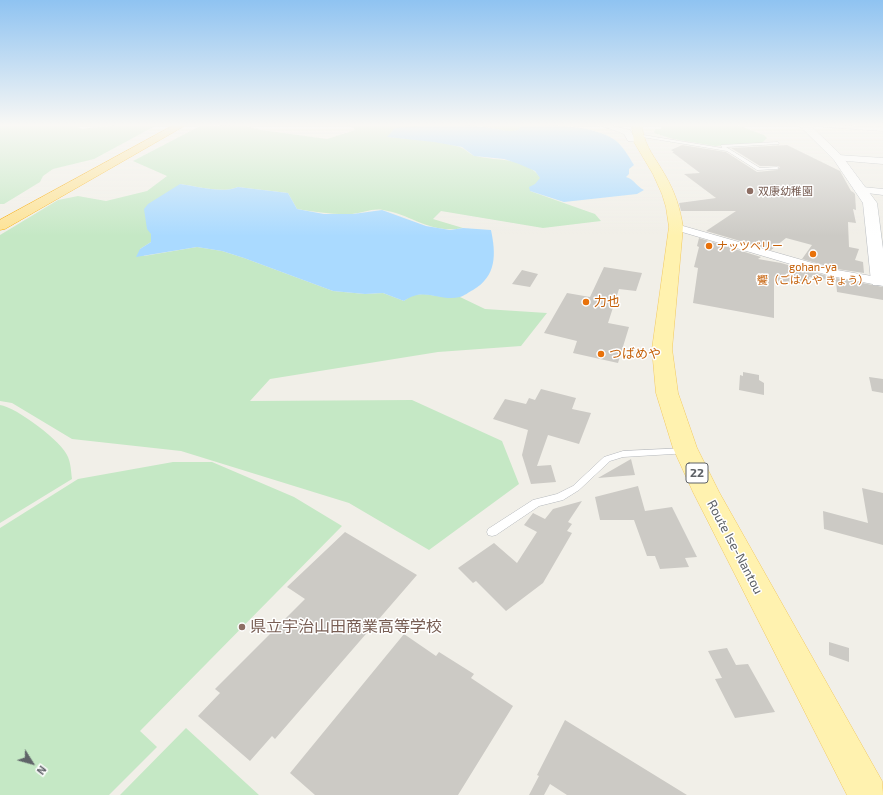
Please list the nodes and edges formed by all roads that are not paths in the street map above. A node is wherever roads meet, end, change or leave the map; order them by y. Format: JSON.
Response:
{"nodes":[{"id":1,"x":101,"y":162,"type":"edge"},
{"id":2,"x":114,"y":162,"type":"edge"},
{"id":3,"x":653,"y":162,"type":"edge"},
{"id":4,"x":748,"y":162,"type":"edge"},
{"id":5,"x":841,"y":162,"type":"edge"},
{"id":6,"x":777,"y":168,"type":"dead end"},
{"id":7,"x":862,"y":190,"type":"junction"},
{"id":8,"x":883,"y":192,"type":"edge"},
{"id":9,"x":0,"y":217,"type":"edge"},
{"id":10,"x":0,"y":226,"type":"edge"},
{"id":11,"x":676,"y":227,"type":"junction"},
{"id":12,"x":881,"y":282,"type":"edge"},
{"id":13,"x":687,"y":451,"type":"junction"},
{"id":14,"x":492,"y":532,"type":"dead end"},
{"id":15,"x":868,"y":795,"type":"edge"}],
"edges":[{"from":1,"to":9,"type":"highway"},
{"from":2,"to":10,"type":"highway"},
{"from":3,"to":11,"type":"main road","name":"Route Ise-Nantou","number":"22"},
{"from":4,"to":6,"type":"lane"},
{"from":5,"to":7,"type":"street"},
{"from":7,"to":8,"type":"street"},
{"from":7,"to":12,"type":"street"},
{"from":11,"to":12,"type":"street"},
{"from":11,"to":13,"type":"main road","name":"Route Ise-Nantou","number":"22"},
{"from":13,"to":14,"type":"lane"},
{"from":13,"to":15,"type":"main road","name":"Route Ise-Nantou","number":"22"}]}
